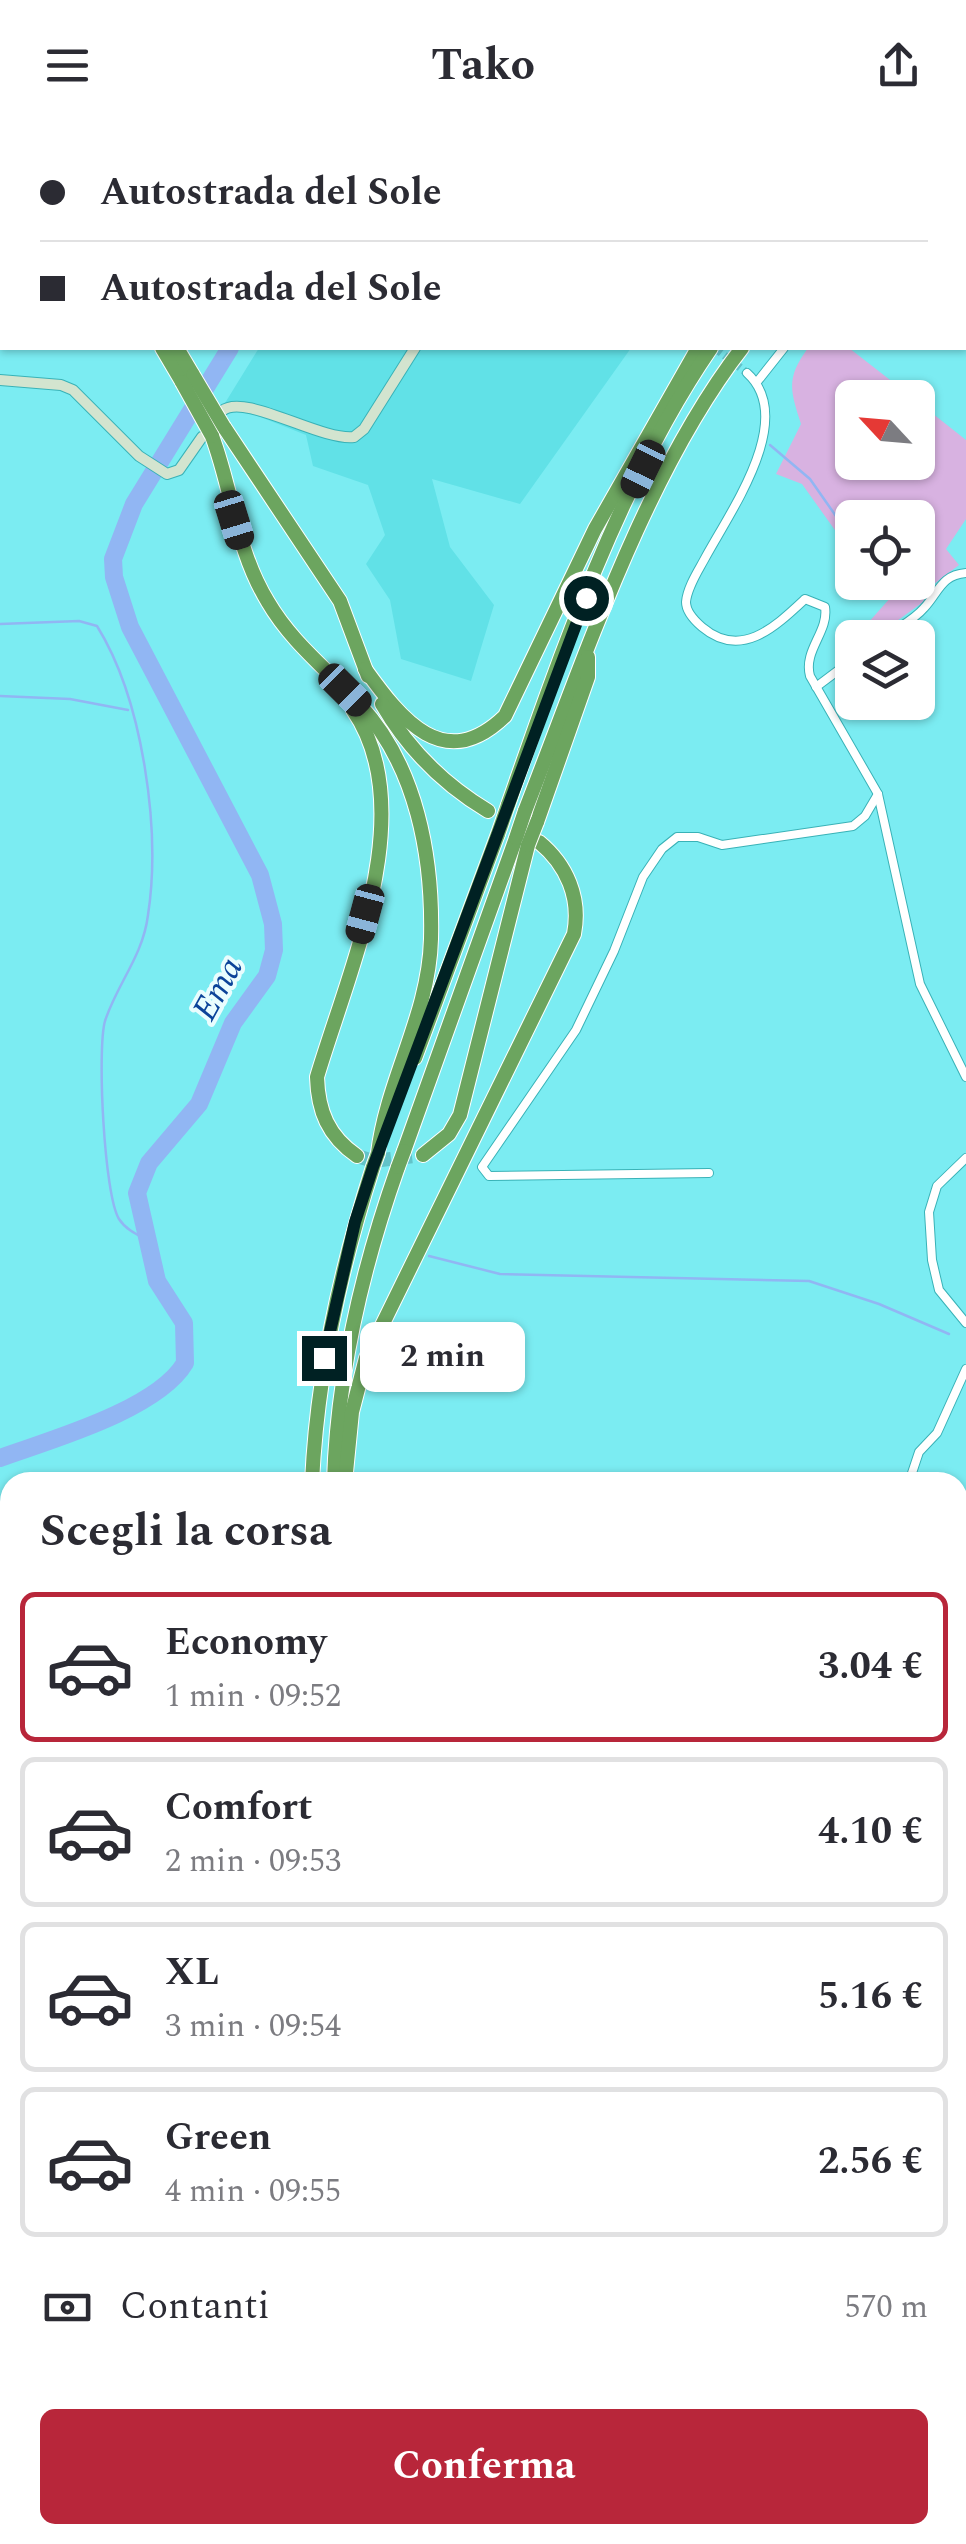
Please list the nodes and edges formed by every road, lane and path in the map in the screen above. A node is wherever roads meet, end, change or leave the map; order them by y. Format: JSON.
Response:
{"nodes":[{"id":1,"x":160,"y":350,"type":"edge"},
{"id":2,"x":178,"y":350,"type":"edge"},
{"id":3,"x":414,"y":350,"type":"edge"},
{"id":4,"x":697,"y":350,"type":"edge"},
{"id":5,"x":709,"y":350,"type":"edge"},
{"id":6,"x":741,"y":350,"type":"edge"},
{"id":7,"x":782,"y":350,"type":"edge"},
{"id":8,"x":747,"y":373,"type":"tunnel mouth"},
{"id":9,"x":188,"y":378,"type":"junction"},
{"id":10,"x":0,"y":380,"type":"edge"},
{"id":11,"x":757,"y":382,"type":"junction"},
{"id":12,"x":215,"y":428,"type":"junction"},
{"id":13,"x":966,"y":574,"type":"edge"},
{"id":14,"x":908,"y":620,"type":"edge"},
{"id":15,"x":365,"y":668,"type":"junction"},
{"id":16,"x":328,"y":672,"type":"junction"},
{"id":17,"x":835,"y":673,"type":"edge"},
{"id":18,"x":816,"y":688,"type":"junction"},
{"id":19,"x":878,"y":794,"type":"junction"},
{"id":20,"x":488,"y":811,"type":"dead end"},
{"id":21,"x":528,"y":842,"type":"junction"},
{"id":22,"x":966,"y":1077,"type":"edge"},
{"id":23,"x":423,"y":1155,"type":"tunnel mouth"},
{"id":24,"x":357,"y":1156,"type":"dead end"},
{"id":25,"x":966,"y":1158,"type":"edge"},
{"id":26,"x":376,"y":1160,"type":"junction"},
{"id":27,"x":709,"y":1173,"type":"dead end"},
{"id":28,"x":966,"y":1322,"type":"edge"},
{"id":29,"x":966,"y":1369,"type":"edge"},
{"id":30,"x":313,"y":1472,"type":"edge"},
{"id":31,"x":335,"y":1472,"type":"edge"},
{"id":32,"x":345,"y":1472,"type":"edge"},
{"id":33,"x":913,"y":1472,"type":"edge"}],
"edges":[{"from":1,"to":9,"type":"highway"},
{"from":2,"to":9,"type":"highway"},
{"from":3,"to":12,"type":"street"},
{"from":4,"to":15,"type":"highway"},
{"from":5,"to":26,"type":"highway","bridge":true},
{"from":6,"to":21,"type":"highway","bridge":true},
{"from":7,"to":11,"type":"street"},
{"from":8,"to":11,"type":"street"},
{"from":9,"to":12,"type":"highway","bridge":true},
{"from":10,"to":12,"type":"street"},
{"from":11,"to":18,"type":"street"},
{"from":12,"to":15,"type":"highway"},
{"from":12,"to":16,"type":"highway"},
{"from":13,"to":14,"type":"street"},
{"from":15,"to":20,"type":"highway"},
{"from":16,"to":24,"type":"highway"},
{"from":16,"to":26,"type":"highway"},
{"from":17,"to":18,"type":"street"},
{"from":18,"to":19,"type":"street"},
{"from":19,"to":22,"type":"street"},
{"from":19,"to":27,"type":"street"},
{"from":21,"to":23,"type":"highway"},
{"from":21,"to":31,"type":"highway","bridge":true},
{"from":21,"to":32,"type":"highway"},
{"from":25,"to":28,"type":"street"},
{"from":26,"to":30,"type":"highway"},
{"from":29,"to":33,"type":"street"}]}
